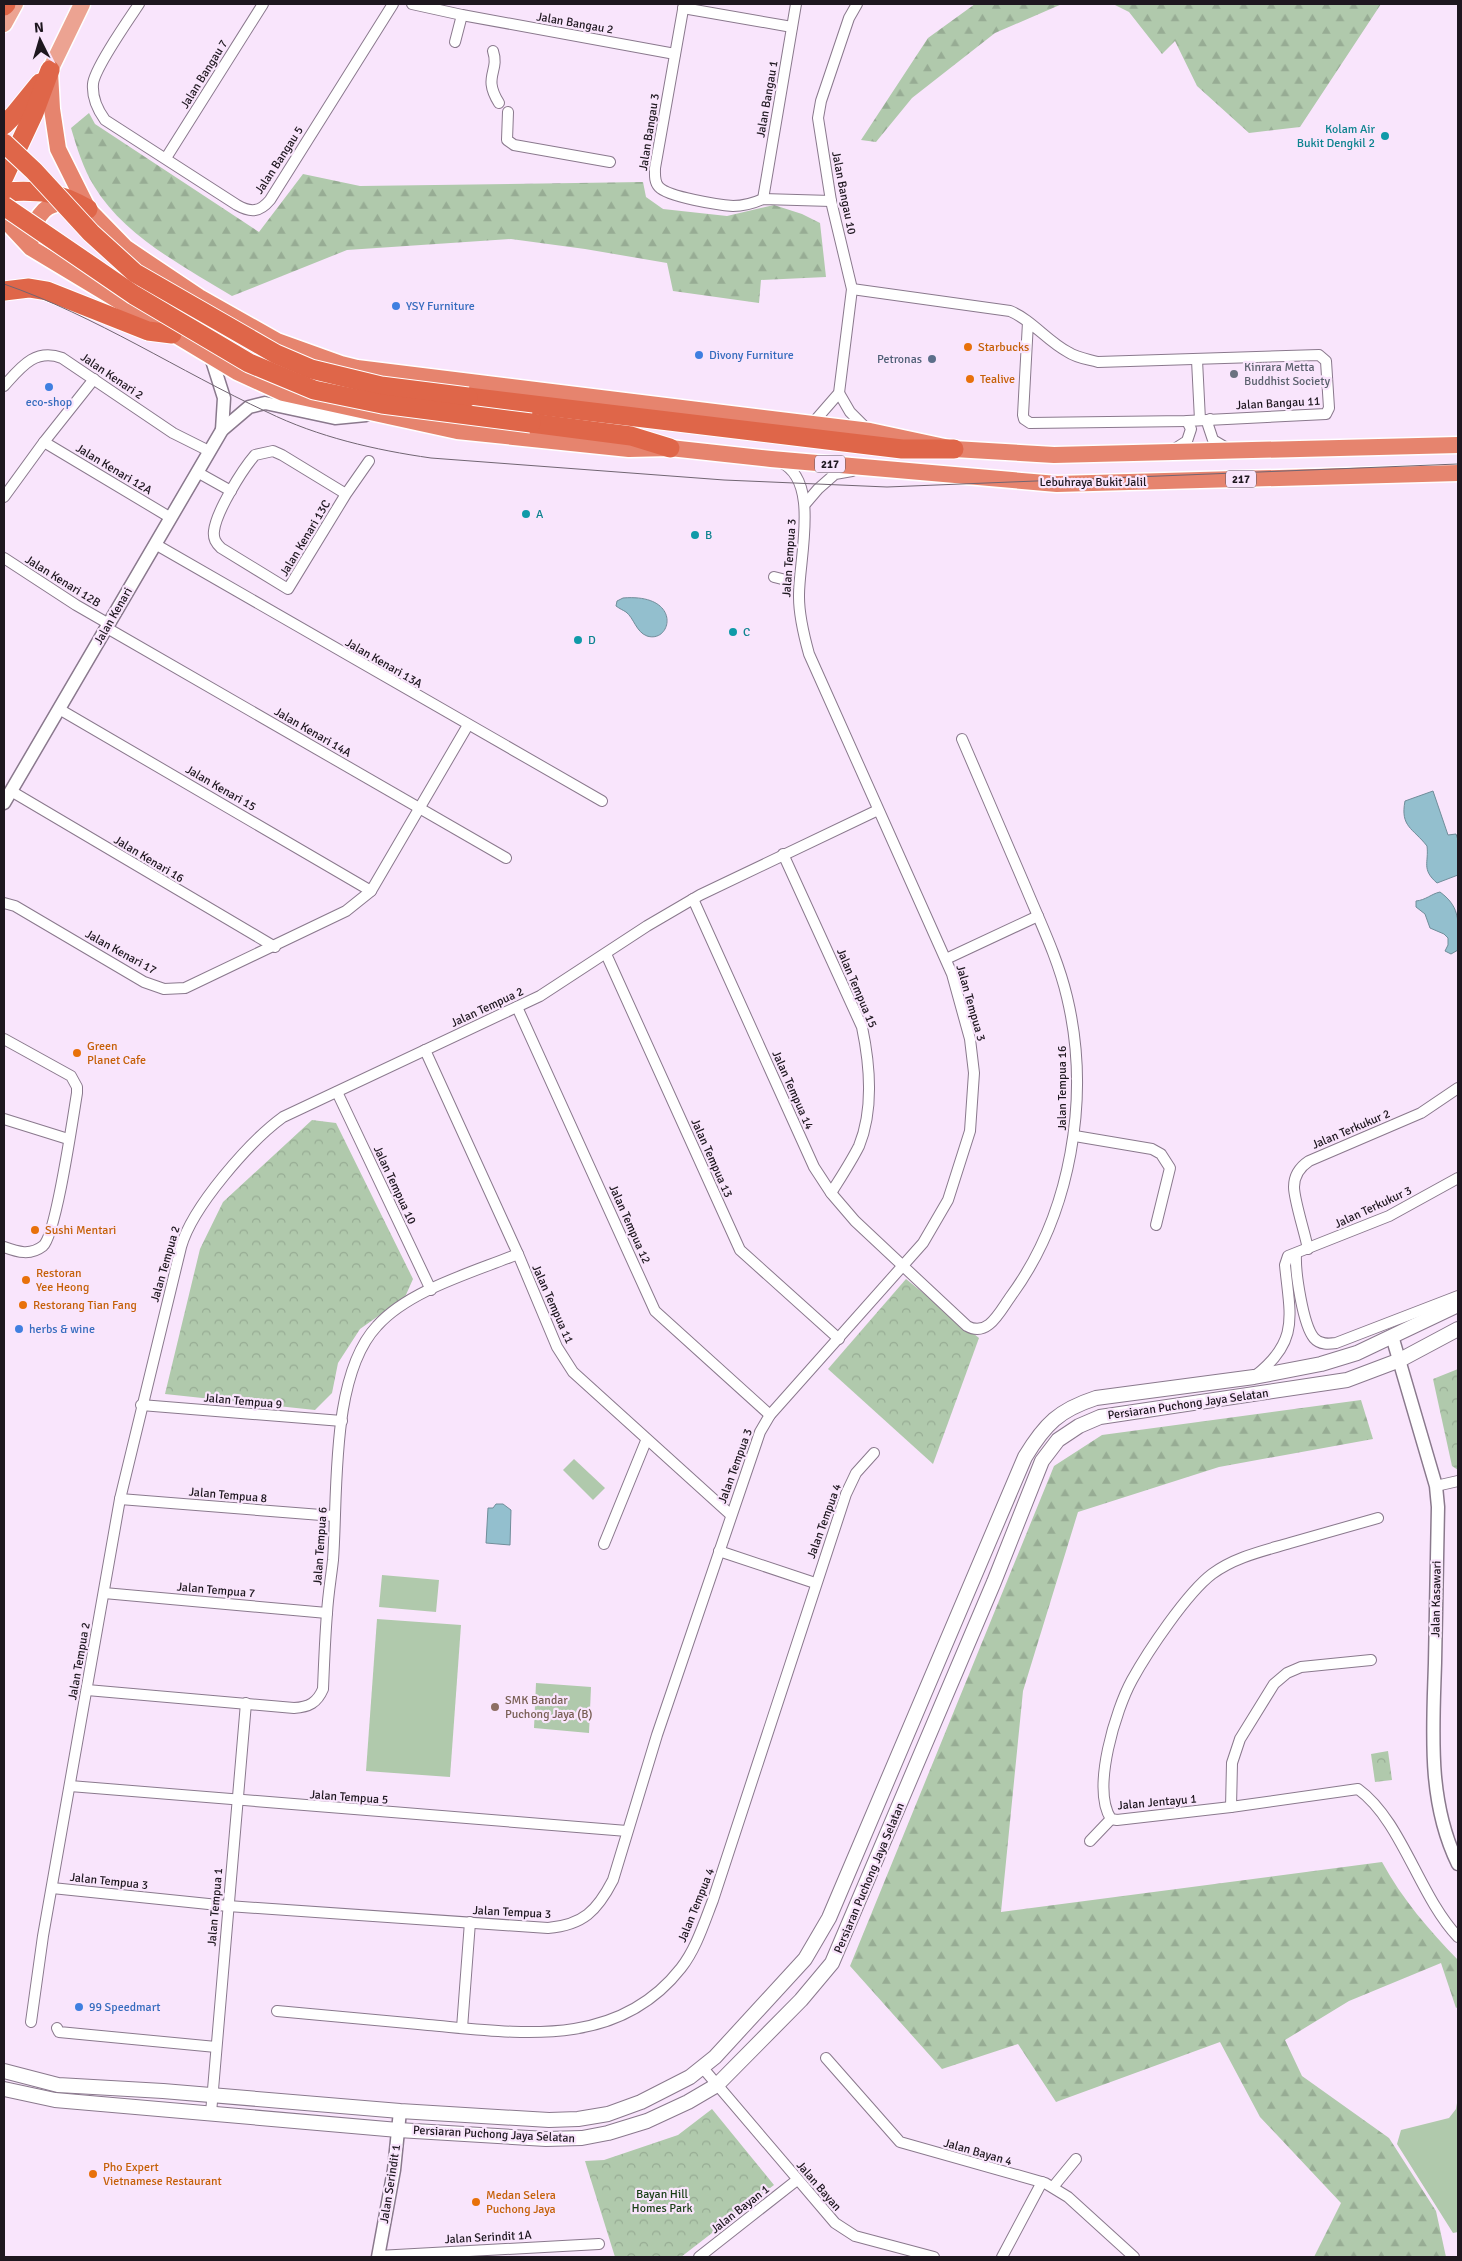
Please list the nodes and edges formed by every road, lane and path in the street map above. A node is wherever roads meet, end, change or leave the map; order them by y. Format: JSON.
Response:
{"nodes":[{"id":1,"x":15,"y":4,"type":"edge"},
{"id":2,"x":82,"y":4,"type":"edge"},
{"id":3,"x":139,"y":4,"type":"edge"},
{"id":4,"x":263,"y":4,"type":"edge"},
{"id":5,"x":392,"y":4,"type":"edge"},
{"id":6,"x":412,"y":4,"type":"edge"},
{"id":7,"x":796,"y":4,"type":"edge"},
{"id":8,"x":857,"y":4,"type":"edge"},
{"id":9,"x":684,"y":6,"type":"edge"},
{"id":10,"x":462,"y":15,"type":"junction"},
{"id":11,"x":4,"y":24,"type":"edge"},
{"id":12,"x":792,"y":28,"type":"junction"},
{"id":13,"x":455,"y":42,"type":"dead end"},
{"id":14,"x":493,"y":51,"type":"dead end"},
{"id":15,"x":674,"y":54,"type":"junction"},
{"id":16,"x":50,"y":70,"type":"junction"},
{"id":17,"x":499,"y":103,"type":"dead end"},
{"id":18,"x":508,"y":112,"type":"dead end"},
{"id":19,"x":4,"y":125,"type":"edge"},
{"id":20,"x":4,"y":143,"type":"edge"},
{"id":21,"x":166,"y":158,"type":"junction"},
{"id":22,"x":610,"y":162,"type":"dead end"},
{"id":23,"x":4,"y":177,"type":"edge"},
{"id":24,"x":4,"y":192,"type":"edge"},
{"id":25,"x":763,"y":199,"type":"junction"},
{"id":26,"x":831,"y":201,"type":"junction"},
{"id":27,"x":4,"y":206,"type":"edge"},
{"id":28,"x":88,"y":209,"type":"junction"},
{"id":29,"x":4,"y":219,"type":"edge"},
{"id":30,"x":31,"y":248,"type":"junction"},
{"id":31,"x":852,"y":289,"type":"junction"},
{"id":32,"x":4,"y":291,"type":"edge"},
{"id":33,"x":1028,"y":322,"type":"junction"},
{"id":34,"x":172,"y":334,"type":"junction"},
{"id":35,"x":212,"y":357,"type":"junction"},
{"id":36,"x":1197,"y":360,"type":"junction"},
{"id":37,"x":94,"y":379,"type":"junction"},
{"id":38,"x":4,"y":386,"type":"edge"},
{"id":39,"x":839,"y":393,"type":"junction"},
{"id":40,"x":372,"y":414,"type":"junction"},
{"id":41,"x":1205,"y":420,"type":"junction"},
{"id":42,"x":1187,"y":421,"type":"junction"},
{"id":43,"x":812,"y":424,"type":"junction"},
{"id":44,"x":222,"y":430,"type":"junction"},
{"id":45,"x":870,"y":431,"type":"junction"},
{"id":46,"x":44,"y":442,"type":"junction"},
{"id":47,"x":1458,"y":445,"type":"edge"},
{"id":48,"x":670,"y":448,"type":"junction"},
{"id":49,"x":954,"y":449,"type":"junction"},
{"id":50,"x":209,"y":451,"type":"junction"},
{"id":51,"x":1234,"y":452,"type":"junction"},
{"id":52,"x":1168,"y":453,"type":"junction"},
{"id":53,"x":771,"y":459,"type":"junction"},
{"id":54,"x":368,"y":462,"type":"dead end"},
{"id":55,"x":888,"y":469,"type":"junction"},
{"id":56,"x":197,"y":472,"type":"junction"},
{"id":57,"x":1458,"y":473,"type":"edge"},
{"id":58,"x":231,"y":491,"type":"junction"},
{"id":59,"x":346,"y":494,"type":"junction"},
{"id":60,"x":4,"y":497,"type":"edge"},
{"id":61,"x":806,"y":503,"type":"junction"},
{"id":62,"x":171,"y":518,"type":"junction"},
{"id":63,"x":155,"y":544,"type":"junction"},
{"id":64,"x":4,"y":558,"type":"edge"},
{"id":65,"x":108,"y":626,"type":"junction"},
{"id":66,"x":58,"y":709,"type":"junction"},
{"id":67,"x":468,"y":725,"type":"junction"},
{"id":68,"x":962,"y":739,"type":"dead end"},
{"id":69,"x":11,"y":791,"type":"junction"},
{"id":70,"x":602,"y":801,"type":"dead end"},
{"id":71,"x":4,"y":803,"type":"edge"},
{"id":72,"x":421,"y":808,"type":"junction"},
{"id":73,"x":878,"y":810,"type":"junction"},
{"id":74,"x":783,"y":854,"type":"junction"},
{"id":75,"x":506,"y":858,"type":"dead end"},
{"id":76,"x":371,"y":891,"type":"junction"},
{"id":77,"x":693,"y":900,"type":"junction"},
{"id":78,"x":4,"y":902,"type":"edge"},
{"id":79,"x":1038,"y":916,"type":"junction"},
{"id":80,"x":275,"y":947,"type":"junction"},
{"id":81,"x":606,"y":954,"type":"junction"},
{"id":82,"x":946,"y":959,"type":"junction"},
{"id":83,"x":517,"y":1007,"type":"junction"},
{"id":84,"x":4,"y":1039,"type":"edge"},
{"id":85,"x":425,"y":1050,"type":"junction"},
{"id":86,"x":1458,"y":1088,"type":"edge"},
{"id":87,"x":337,"y":1092,"type":"junction"},
{"id":88,"x":4,"y":1119,"type":"edge"},
{"id":89,"x":1074,"y":1136,"type":"junction"},
{"id":90,"x":68,"y":1139,"type":"junction"},
{"id":91,"x":1458,"y":1178,"type":"edge"},
{"id":92,"x":831,"y":1193,"type":"junction"},
{"id":93,"x":1156,"y":1225,"type":"dead end"},
{"id":94,"x":4,"y":1247,"type":"edge"},
{"id":95,"x":1308,"y":1249,"type":"junction"},
{"id":96,"x":518,"y":1254,"type":"junction"},
{"id":97,"x":1296,"y":1254,"type":"junction"},
{"id":98,"x":905,"y":1266,"type":"junction"},
{"id":99,"x":431,"y":1290,"type":"junction"},
{"id":100,"x":1458,"y":1296,"type":"edge"},
{"id":101,"x":1458,"y":1305,"type":"edge"},
{"id":102,"x":1458,"y":1329,"type":"edge"},
{"id":103,"x":1392,"y":1336,"type":"junction"},
{"id":104,"x":839,"y":1339,"type":"junction"},
{"id":105,"x":1400,"y":1360,"type":"junction"},
{"id":106,"x":1254,"y":1376,"type":"junction"},
{"id":107,"x":141,"y":1405,"type":"junction"},
{"id":108,"x":770,"y":1415,"type":"junction"},
{"id":109,"x":342,"y":1421,"type":"junction"},
{"id":110,"x":646,"y":1441,"type":"junction"},
{"id":111,"x":874,"y":1453,"type":"dead end"},
{"id":112,"x":1458,"y":1481,"type":"edge"},
{"id":113,"x":1436,"y":1486,"type":"junction"},
{"id":114,"x":120,"y":1499,"type":"junction"},
{"id":115,"x":731,"y":1515,"type":"junction"},
{"id":116,"x":334,"y":1516,"type":"junction"},
{"id":117,"x":1378,"y":1518,"type":"dead end"},
{"id":118,"x":604,"y":1544,"type":"dead end"},
{"id":119,"x":719,"y":1551,"type":"junction"},
{"id":120,"x":815,"y":1583,"type":"junction"},
{"id":121,"x":104,"y":1593,"type":"junction"},
{"id":122,"x":327,"y":1612,"type":"junction"},
{"id":123,"x":1371,"y":1660,"type":"dead end"},
{"id":124,"x":87,"y":1690,"type":"junction"},
{"id":125,"x":246,"y":1703,"type":"junction"},
{"id":126,"x":70,"y":1786,"type":"junction"},
{"id":127,"x":237,"y":1800,"type":"junction"},
{"id":128,"x":1231,"y":1808,"type":"junction"},
{"id":129,"x":1111,"y":1819,"type":"junction"},
{"id":130,"x":627,"y":1831,"type":"junction"},
{"id":131,"x":1090,"y":1841,"type":"dead end"},
{"id":132,"x":1458,"y":1864,"type":"edge"},
{"id":133,"x":52,"y":1888,"type":"junction"},
{"id":134,"x":228,"y":1906,"type":"junction"},
{"id":135,"x":470,"y":1922,"type":"junction"},
{"id":136,"x":1458,"y":1937,"type":"edge"},
{"id":137,"x":277,"y":2011,"type":"dead end"},
{"id":138,"x":30,"y":2022,"type":"dead end"},
{"id":139,"x":57,"y":2028,"type":"dead end"},
{"id":140,"x":462,"y":2028,"type":"junction"},
{"id":141,"x":216,"y":2047,"type":"junction"},
{"id":142,"x":826,"y":2058,"type":"dead end"},
{"id":143,"x":702,"y":2068,"type":"junction"},
{"id":144,"x":4,"y":2071,"type":"edge"},
{"id":145,"x":717,"y":2085,"type":"junction"},
{"id":146,"x":4,"y":2089,"type":"edge"},
{"id":147,"x":212,"y":2095,"type":"junction"},
{"id":148,"x":400,"y":2111,"type":"junction"},
{"id":149,"x":211,"y":2113,"type":"junction"},
{"id":150,"x":398,"y":2130,"type":"junction"},
{"id":151,"x":1076,"y":2159,"type":"dead end"},
{"id":152,"x":797,"y":2180,"type":"junction"},
{"id":153,"x":1042,"y":2182,"type":"junction"},
{"id":154,"x":1053,"y":2187,"type":"junction"},
{"id":155,"x":599,"y":2244,"type":"dead end"},
{"id":156,"x":507,"y":2253,"type":"edge"},
{"id":157,"x":378,"y":2257,"type":"edge"},
{"id":158,"x":700,"y":2257,"type":"edge"},
{"id":159,"x":934,"y":2257,"type":"edge"},
{"id":160,"x":1002,"y":2257,"type":"edge"},
{"id":161,"x":1134,"y":2257,"type":"edge"}],
"edges":[{"from":1,"to":11,"type":"main road"},
{"from":2,"to":16,"type":"main road"},
{"from":3,"to":21,"type":"street","name":"Jalan Bangau 5"},
{"from":4,"to":21,"type":"street","name":"Jalan Bangau 7"},
{"from":5,"to":21,"type":"street","name":"Jalan Bangau 5"},
{"from":6,"to":10,"type":"street","name":"Jalan Bangau 2"},
{"from":7,"to":12,"type":"street","name":"Jalan Bangau 1"},
{"from":8,"to":26,"type":"street","name":"Jalan Bangau 10"},
{"from":9,"to":12,"type":"street"},
{"from":9,"to":15,"type":"street","name":"Jalan Bangau 3"},
{"from":10,"to":13,"type":"street"},
{"from":10,"to":15,"type":"street","name":"Jalan Bangau 2"},
{"from":12,"to":25,"type":"street","name":"Jalan Bangau 1"},
{"from":14,"to":17,"type":"street"},
{"from":15,"to":25,"type":"street","name":"Jalan Bangau 3"},
{"from":16,"to":19,"type":"highway"},
{"from":16,"to":23,"type":"highway"},
{"from":16,"to":28,"type":"highway"},
{"from":18,"to":22,"type":"street"},
{"from":20,"to":49,"type":"highway","bridge":true},
{"from":24,"to":28,"type":"highway"},
{"from":25,"to":26,"type":"street"},
{"from":26,"to":31,"type":"street","name":"Jalan Bangau 10"},
{"from":27,"to":48,"type":"highway","bridge":true},
{"from":28,"to":30,"type":"highway"},
{"from":28,"to":43,"type":"highway"},
{"from":29,"to":30,"type":"highway","name":"Lebuhraya Bukit Jalil"},
{"from":30,"to":34,"type":"highway","name":"Lebuhraya Bukit Jalil"},
{"from":31,"to":33,"type":"street"},
{"from":31,"to":39,"type":"street","name":"Jalan Bangau 10"},
{"from":32,"to":34,"type":"highway"},
{"from":33,"to":36,"type":"street","name":"Jalan Bangau 11"},
{"from":33,"to":42,"type":"street","name":"Jalan Bangau 11"},
{"from":34,"to":35,"type":"highway","name":"Lebuhraya Bukit Jalil"},
{"from":35,"to":40,"type":"highway","name":"Lebuhraya Bukit Jalil"},
{"from":35,"to":44,"type":"street","name":"Jalan Kenari"},
{"from":36,"to":41,"type":"street"},
{"from":36,"to":41,"type":"street","name":"Jalan Bangau 11"},
{"from":37,"to":38,"type":"street","name":"Jalan Kenari 2"},
{"from":37,"to":46,"type":"street"},
{"from":37,"to":50,"type":"street","name":"Jalan Kenari 2"},
{"from":39,"to":43,"type":"street"},
{"from":39,"to":45,"type":"street"},
{"from":40,"to":44,"type":"street","name":"Jalan Kenari"},
{"from":40,"to":48,"type":"highway","name":"Lebuhraya Bukit Jalil"},
{"from":41,"to":42,"type":"street","name":"Jalan Bangau 11"},
{"from":41,"to":51,"type":"street"},
{"from":42,"to":52,"type":"street"},
{"from":43,"to":45,"type":"highway"},
{"from":44,"to":50,"type":"street","name":"Jalan Kenari"},
{"from":45,"to":49,"type":"highway"},
{"from":46,"to":60,"type":"street"},
{"from":46,"to":62,"type":"street","name":"Jalan Kenari 12A"},
{"from":47,"to":51,"type":"highway","number":"217"},
{"from":48,"to":53,"type":"highway","name":"Lebuhraya Bukit Jalil","number":"217"},
{"from":49,"to":52,"type":"highway","number":"217"},
{"from":50,"to":56,"type":"street","name":"Jalan Kenari"},
{"from":51,"to":52,"type":"highway","number":"217"},
{"from":53,"to":55,"type":"highway","name":"Lebuhraya Bukit Jalil","number":"217"},
{"from":53,"to":61,"type":"street","name":"Jalan Tempua 3"},
{"from":54,"to":59,"type":"street","name":"Jalan Kenari 13C"},
{"from":55,"to":57,"type":"highway","name":"Lebuhraya Bukit Jalil","number":"217"},
{"from":55,"to":61,"type":"street","name":"Jalan Tempua 3"},
{"from":56,"to":58,"type":"street"},
{"from":56,"to":62,"type":"street","name":"Jalan Kenari"},
{"from":58,"to":59,"type":"street"},
{"from":58,"to":59,"type":"street","name":"Jalan Kenari 13C"},
{"from":61,"to":73,"type":"street","name":"Jalan Tempua 3"},
{"from":62,"to":63,"type":"street","name":"Jalan Kenari"},
{"from":63,"to":65,"type":"street","name":"Jalan Kenari"},
{"from":63,"to":67,"type":"street","name":"Jalan Kenari 13A"},
{"from":64,"to":65,"type":"street","name":"Jalan Kenari 12B"},
{"from":65,"to":66,"type":"street","name":"Jalan Kenari"},
{"from":65,"to":72,"type":"street","name":"Jalan Kenari 14A"},
{"from":66,"to":69,"type":"street","name":"Jalan Kenari"},
{"from":66,"to":76,"type":"street","name":"Jalan Kenari 15"},
{"from":67,"to":70,"type":"street","name":"Jalan Kenari 13A"},
{"from":67,"to":72,"type":"street","name":"Jalan Kenari 17"},
{"from":68,"to":79,"type":"street","name":"Jalan Tempua 16"},
{"from":69,"to":71,"type":"street","name":"Jalan Kenari"},
{"from":69,"to":80,"type":"street","name":"Jalan Kenari 16"},
{"from":72,"to":75,"type":"street","name":"Jalan Kenari 14A"},
{"from":72,"to":76,"type":"street","name":"Jalan Kenari 17"},
{"from":73,"to":74,"type":"street","name":"Jalan Tempua 2"},
{"from":73,"to":82,"type":"street","name":"Jalan Tempua 3"},
{"from":74,"to":77,"type":"street","name":"Jalan Tempua 2"},
{"from":74,"to":92,"type":"street","name":"Jalan Tempua 15"},
{"from":76,"to":80,"type":"street","name":"Jalan Kenari 17"},
{"from":77,"to":81,"type":"street","name":"Jalan Tempua 2"},
{"from":77,"to":92,"type":"street","name":"Jalan Tempua 14"},
{"from":78,"to":80,"type":"street","name":"Jalan Kenari 17"},
{"from":79,"to":82,"type":"street"},
{"from":79,"to":89,"type":"street","name":"Jalan Tempua 16"},
{"from":81,"to":83,"type":"street","name":"Jalan Tempua 2"},
{"from":81,"to":104,"type":"street","name":"Jalan Tempua 13"},
{"from":82,"to":98,"type":"street","name":"Jalan Tempua 3"},
{"from":83,"to":85,"type":"street","name":"Jalan Tempua 2"},
{"from":83,"to":108,"type":"street","name":"Jalan Tempua 12"},
{"from":84,"to":90,"type":"street"},
{"from":85,"to":87,"type":"street","name":"Jalan Tempua 2"},
{"from":85,"to":96,"type":"street","name":"Jalan Tempua 11"},
{"from":86,"to":95,"type":"street","name":"Jalan Terkukur 2"},
{"from":87,"to":99,"type":"street","name":"Jalan Tempua 10"},
{"from":87,"to":107,"type":"street","name":"Jalan Tempua 2"},
{"from":88,"to":90,"type":"street"},
{"from":89,"to":93,"type":"street"},
{"from":89,"to":98,"type":"street","name":"Jalan Tempua 16"},
{"from":90,"to":94,"type":"street"},
{"from":91,"to":95,"type":"street","name":"Jalan Terkukur 3"},
{"from":92,"to":98,"type":"street","name":"Jalan Tempua 14"},
{"from":95,"to":97,"type":"street","name":"Jalan Terkukur 3"},
{"from":96,"to":99,"type":"street","name":"Jalan Tempua 6"},
{"from":96,"to":110,"type":"street","name":"Jalan Tempua 11"},
{"from":97,"to":100,"type":"street"},
{"from":97,"to":106,"type":"street"},
{"from":98,"to":104,"type":"street","name":"Jalan Tempua 3"},
{"from":99,"to":109,"type":"street","name":"Jalan Tempua 6"},
{"from":101,"to":103,"type":"main road","name":"Persiaran Puchong Jaya Selatan"},
{"from":102,"to":105,"type":"main road","name":"Persiaran Puchong Jaya Selatan"},
{"from":103,"to":105,"type":"street","name":"Jalan Kasawari"},
{"from":103,"to":106,"type":"main road","name":"Persiaran Puchong Jaya Selatan"},
{"from":104,"to":108,"type":"street","name":"Jalan Tempua 3"},
{"from":105,"to":113,"type":"street","name":"Jalan Kasawari"},
{"from":105,"to":145,"type":"main road","name":"Persiaran Puchong Jaya Selatan"},
{"from":106,"to":143,"type":"main road","name":"Persiaran Puchong Jaya Selatan"},
{"from":107,"to":109,"type":"street","name":"Jalan Tempua 9"},
{"from":107,"to":114,"type":"street","name":"Jalan Tempua 2"},
{"from":108,"to":115,"type":"street","name":"Jalan Tempua 3"},
{"from":109,"to":116,"type":"street","name":"Jalan Tempua 6"},
{"from":110,"to":115,"type":"street","name":"Jalan Tempua 11"},
{"from":110,"to":118,"type":"street"},
{"from":111,"to":120,"type":"street","name":"Jalan Tempua 4"},
{"from":112,"to":113,"type":"street"},
{"from":113,"to":132,"type":"street","name":"Jalan Kasawari"},
{"from":114,"to":116,"type":"street","name":"Jalan Tempua 8"},
{"from":114,"to":121,"type":"street","name":"Jalan Tempua 2"},
{"from":115,"to":119,"type":"street","name":"Jalan Tempua 3"},
{"from":116,"to":122,"type":"street","name":"Jalan Tempua 6"},
{"from":117,"to":129,"type":"street","name":"Jalan Jentayu 1"},
{"from":119,"to":120,"type":"street"},
{"from":119,"to":130,"type":"street","name":"Jalan Tempua 3"},
{"from":120,"to":140,"type":"street","name":"Jalan Tempua 4"},
{"from":121,"to":122,"type":"street","name":"Jalan Tempua 7"},
{"from":121,"to":124,"type":"street","name":"Jalan Tempua 2"},
{"from":122,"to":125,"type":"street","name":"Jalan Tempua 6"},
{"from":123,"to":128,"type":"street"},
{"from":124,"to":125,"type":"street","name":"Jalan Tempua 6"},
{"from":124,"to":126,"type":"street","name":"Jalan Tempua 2"},
{"from":125,"to":127,"type":"street","name":"Jalan Tempua 1"},
{"from":126,"to":127,"type":"street","name":"Jalan Tempua 5"},
{"from":126,"to":133,"type":"street","name":"Jalan Tempua 2"},
{"from":127,"to":130,"type":"street","name":"Jalan Tempua 5"},
{"from":127,"to":134,"type":"street","name":"Jalan Tempua 1"},
{"from":128,"to":129,"type":"street","name":"Jalan Jentayu 1"},
{"from":128,"to":136,"type":"street","name":"Jalan Jentayu 1"},
{"from":129,"to":131,"type":"street"},
{"from":130,"to":135,"type":"street","name":"Jalan Tempua 3"},
{"from":133,"to":134,"type":"street","name":"Jalan Tempua 3"},
{"from":133,"to":138,"type":"street","name":"Jalan Tempua 2"},
{"from":134,"to":135,"type":"street","name":"Jalan Tempua 3"},
{"from":134,"to":141,"type":"street","name":"Jalan Tempua 1"},
{"from":135,"to":140,"type":"street"},
{"from":137,"to":140,"type":"street","name":"Jalan Tempua 4"},
{"from":139,"to":141,"type":"street"},
{"from":141,"to":147,"type":"street","name":"Jalan Tempua 1"},
{"from":142,"to":153,"type":"street","name":"Jalan Bayan 4"},
{"from":143,"to":145,"type":"street","name":"Jalan Bayan"},
{"from":143,"to":148,"type":"main road","name":"Persiaran Puchong Jaya Selatan"},
{"from":144,"to":147,"type":"main road","name":"Persiaran Puchong Jaya Selatan"},
{"from":145,"to":150,"type":"main road","name":"Persiaran Puchong Jaya Selatan"},
{"from":145,"to":152,"type":"street","name":"Jalan Bayan"},
{"from":146,"to":149,"type":"main road","name":"Persiaran Puchong Jaya Selatan"},
{"from":147,"to":148,"type":"main road","name":"Persiaran Puchong Jaya Selatan"},
{"from":147,"to":149,"type":"street","name":"Jalan Tempua 1"},
{"from":148,"to":150,"type":"street","name":"Jalan Serindit 1"},
{"from":149,"to":150,"type":"main road","name":"Persiaran Puchong Jaya Selatan"},
{"from":150,"to":157,"type":"street","name":"Jalan Serindit 1"},
{"from":151,"to":154,"type":"street"},
{"from":152,"to":158,"type":"street","name":"Jalan Bayan 1"},
{"from":152,"to":159,"type":"street","name":"Jalan Bayan"},
{"from":153,"to":154,"type":"street","name":"Jalan Bayan 4"},
{"from":153,"to":160,"type":"street"},
{"from":154,"to":161,"type":"street","name":"Jalan Bayan 4"},
{"from":155,"to":156,"type":"street","name":"Jalan Serindit 1A"},
{"from":156,"to":157,"type":"street","name":"Jalan Serindit 1A"}]}
